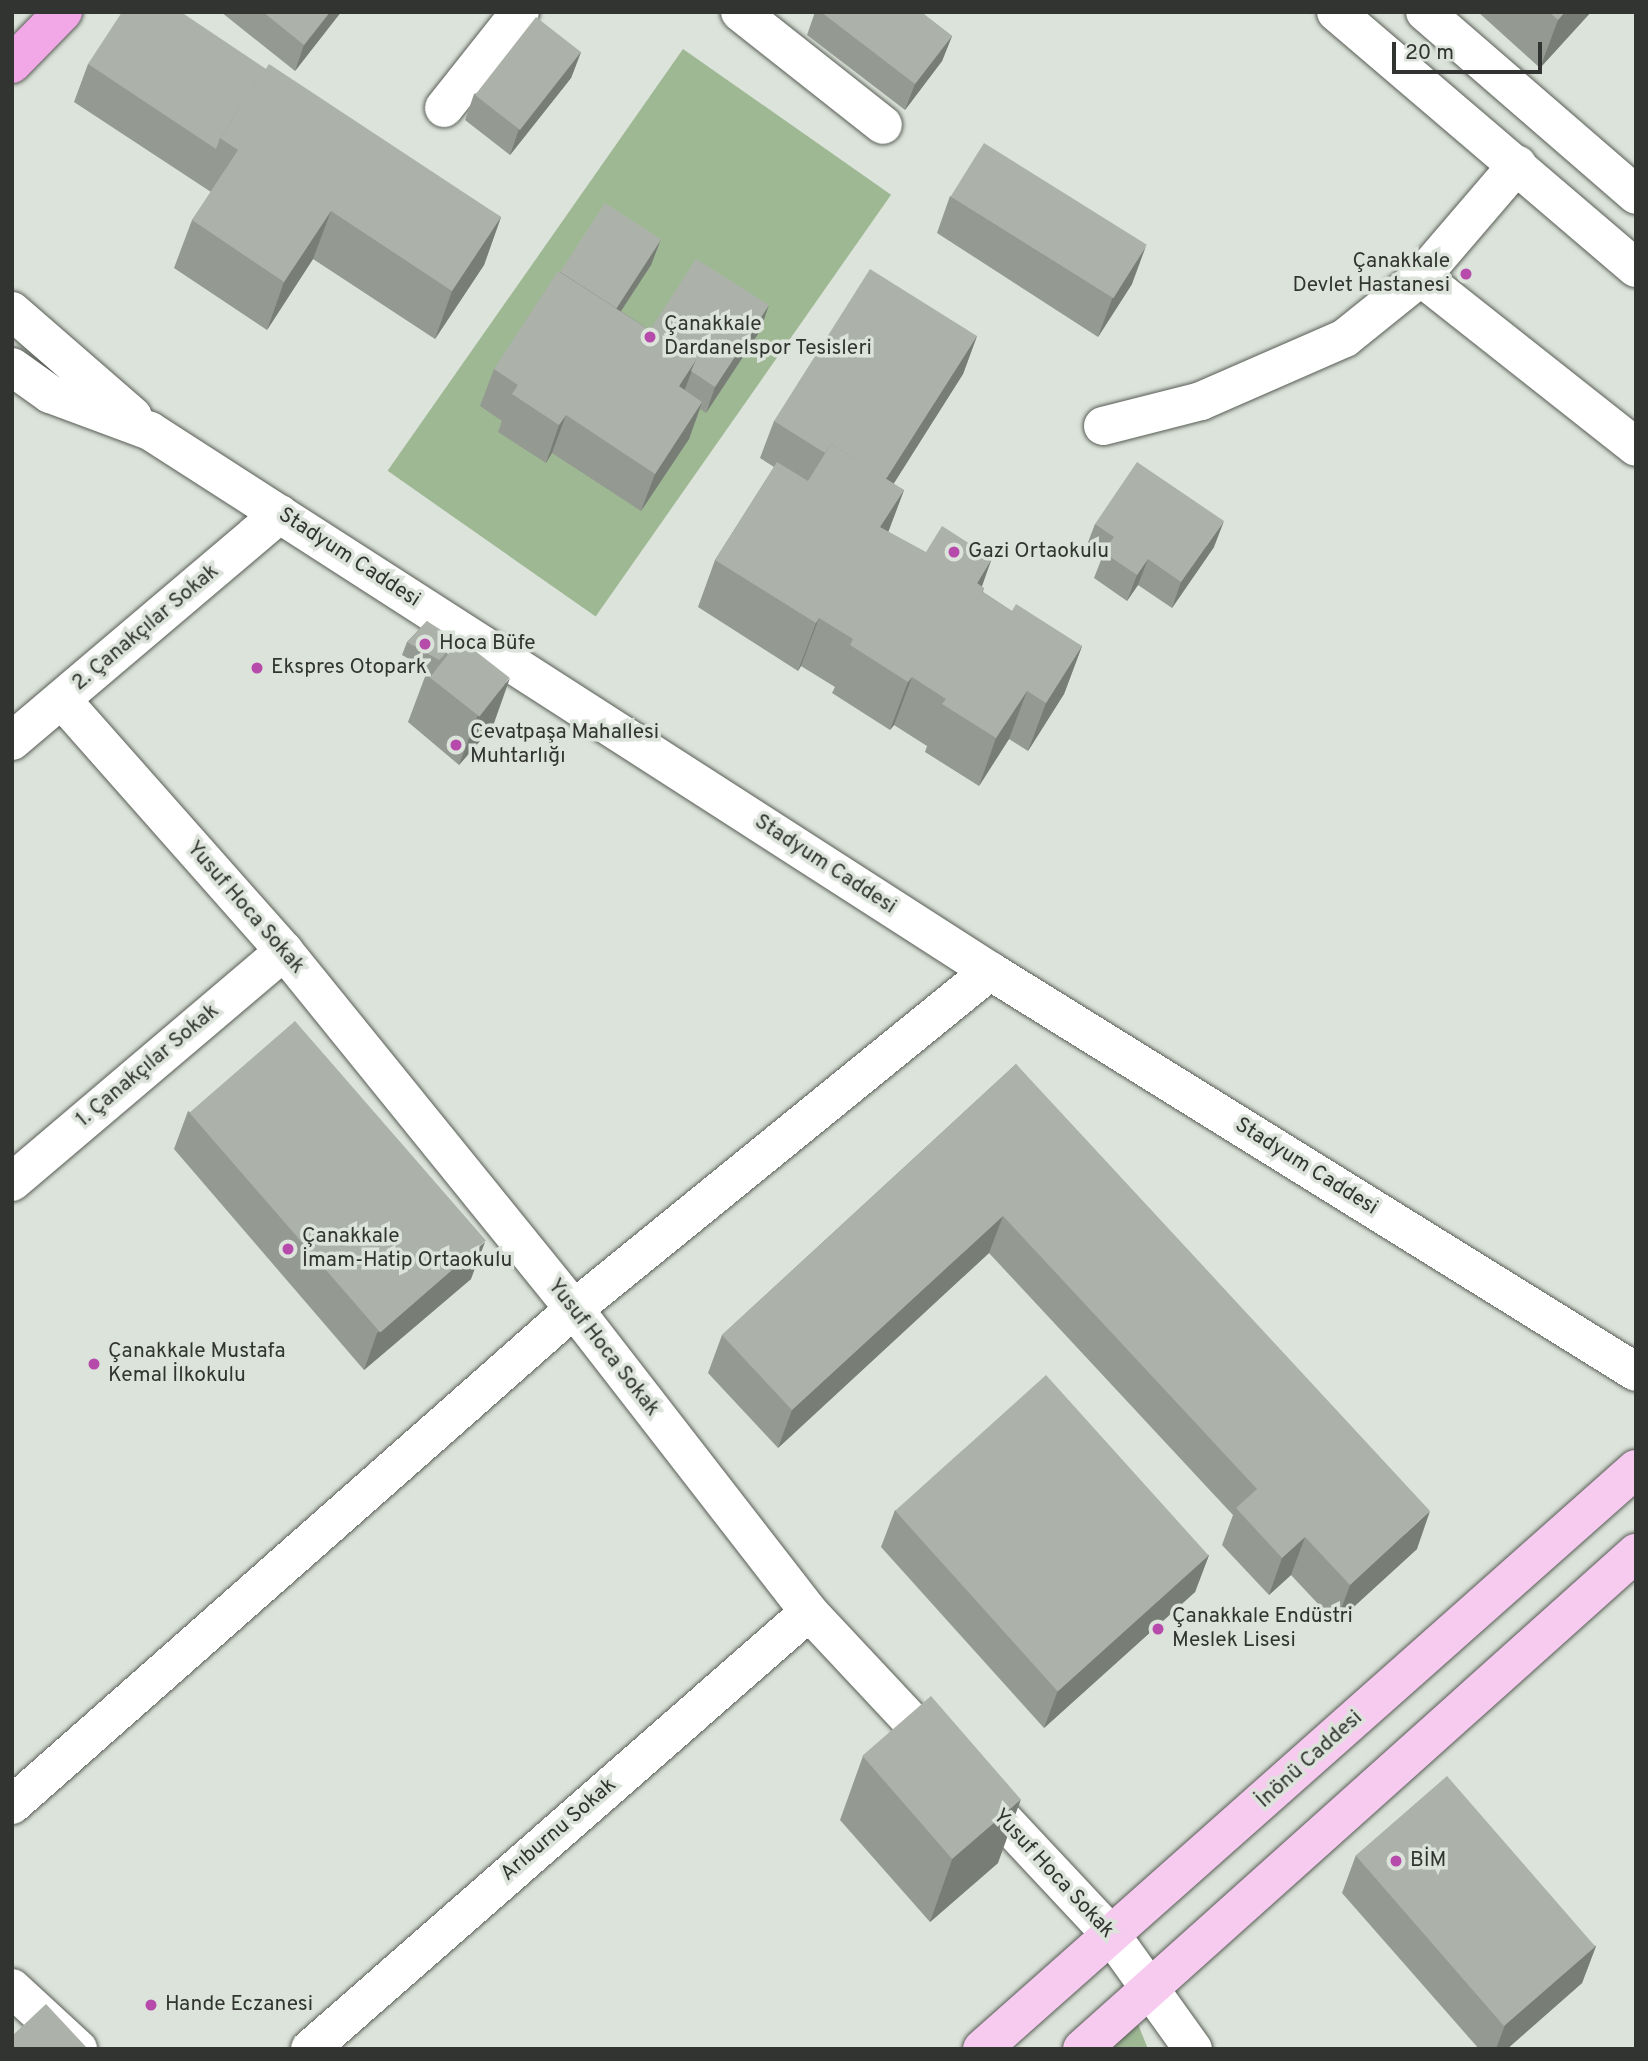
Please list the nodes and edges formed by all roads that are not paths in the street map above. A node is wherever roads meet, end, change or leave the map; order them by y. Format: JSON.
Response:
{"nodes":[{"id":1,"x":63,"y":12,"type":"edge"},
{"id":2,"x":520,"y":12,"type":"edge"},
{"id":3,"x":740,"y":12,"type":"edge"},
{"id":4,"x":1336,"y":12,"type":"edge"},
{"id":5,"x":1409,"y":12,"type":"edge"},
{"id":6,"x":1425,"y":12,"type":"edge"},
{"id":7,"x":781,"y":25,"type":"edge"},
{"id":8,"x":1376,"y":47,"type":"junction"},
{"id":9,"x":14,"y":62,"type":"edge"},
{"id":10,"x":12,"y":97,"type":"edge"},
{"id":11,"x":444,"y":108,"type":"dead end"},
{"id":12,"x":883,"y":125,"type":"dead end"},
{"id":13,"x":1517,"y":165,"type":"junction"},
{"id":14,"x":1636,"y":195,"type":"edge"},
{"id":15,"x":1636,"y":268,"type":"edge"},
{"id":16,"x":1421,"y":277,"type":"junction"},
{"id":17,"x":12,"y":312,"type":"edge"},
{"id":18,"x":12,"y":367,"type":"edge"},
{"id":19,"x":1103,"y":426,"type":"dead end"},
{"id":20,"x":150,"y":431,"type":"junction"},
{"id":21,"x":1636,"y":447,"type":"edge"},
{"id":22,"x":280,"y":514,"type":"junction"},
{"id":23,"x":32,"y":715,"type":"edge"},
{"id":24,"x":284,"y":951,"type":"junction"},
{"id":25,"x":990,"y":971,"type":"junction"},
{"id":26,"x":12,"y":1182,"type":"edge"},
{"id":27,"x":574,"y":1309,"type":"junction"},
{"id":28,"x":1636,"y":1372,"type":"edge"},
{"id":29,"x":1636,"y":1469,"type":"edge"},
{"id":30,"x":1636,"y":1553,"type":"edge"},
{"id":31,"x":808,"y":1612,"type":"junction"},
{"id":32,"x":12,"y":1805,"type":"edge"},
{"id":33,"x":1112,"y":1936,"type":"junction"},
{"id":34,"x":12,"y":1988,"type":"edge"},
{"id":35,"x":1151,"y":1990,"type":"junction"},
{"id":36,"x":78,"y":2049,"type":"edge"},
{"id":37,"x":310,"y":2049,"type":"edge"},
{"id":38,"x":982,"y":2049,"type":"edge"},
{"id":39,"x":1082,"y":2049,"type":"edge"},
{"id":40,"x":1193,"y":2049,"type":"edge"}],
"edges":[{"from":1,"to":9,"type":"highway"},
{"from":2,"to":11,"type":"street"},
{"from":3,"to":7,"type":"street"},
{"from":4,"to":8,"type":"street"},
{"from":5,"to":8,"type":"street"},
{"from":6,"to":14,"type":"street"},
{"from":7,"to":12,"type":"street"},
{"from":8,"to":13,"type":"street"},
{"from":9,"to":10,"type":"highway"},
{"from":13,"to":15,"type":"street"},
{"from":13,"to":16,"type":"street"},
{"from":16,"to":19,"type":"street"},
{"from":16,"to":21,"type":"street"},
{"from":17,"to":20,"type":"street"},
{"from":18,"to":20,"type":"street","name":"Stadyum Caddesi"},
{"from":20,"to":22,"type":"street","name":"Stadyum Caddesi"},
{"from":22,"to":23,"type":"street","name":"2. Çanakçılar Sokak"},
{"from":22,"to":25,"type":"street","name":"Stadyum Caddesi"},
{"from":23,"to":24,"type":"street","name":"Yusuf Hoca Sokak"},
{"from":24,"to":26,"type":"street","name":"1. Çanakçılar Sokak"},
{"from":24,"to":27,"type":"street","name":"Yusuf Hoca Sokak"},
{"from":25,"to":27,"type":"street"},
{"from":25,"to":28,"type":"street","name":"Stadyum Caddesi"},
{"from":27,"to":31,"type":"street","name":"Yusuf Hoca Sokak"},
{"from":27,"to":32,"type":"street"},
{"from":29,"to":33,"type":"main road","name":"İnönü Caddesi"},
{"from":30,"to":35,"type":"main road"},
{"from":31,"to":33,"type":"street","name":"Yusuf Hoca Sokak"},
{"from":31,"to":37,"type":"street","name":"Arıburnu Sokak"},
{"from":33,"to":35,"type":"street","name":"Yusuf Hoca Sokak"},
{"from":33,"to":38,"type":"main road","name":"İnönü Caddesi"},
{"from":34,"to":36,"type":"street"},
{"from":35,"to":39,"type":"main road"},
{"from":35,"to":40,"type":"street","name":"Yusuf Hoca Sokak"}]}
